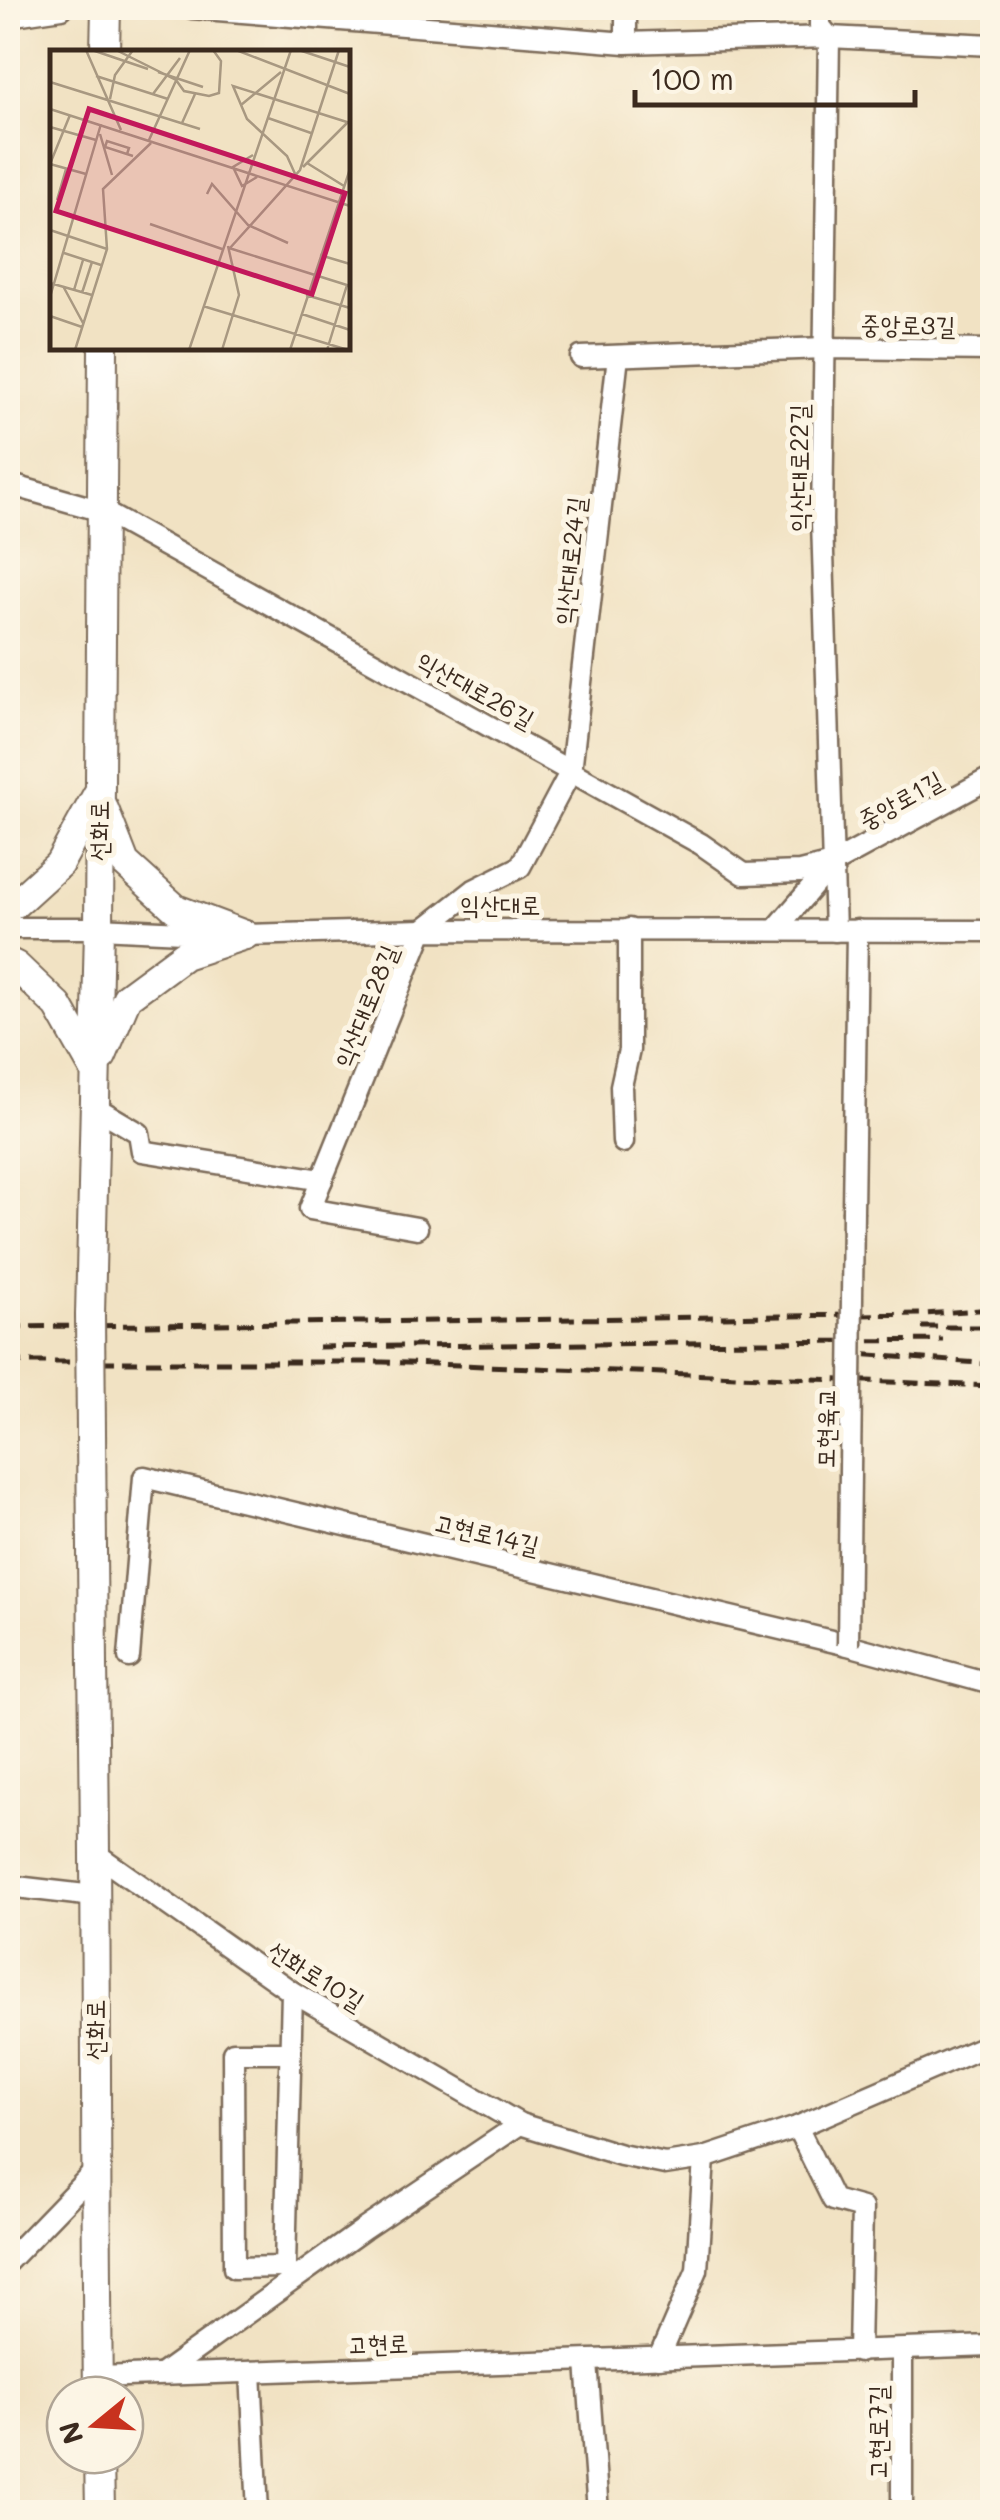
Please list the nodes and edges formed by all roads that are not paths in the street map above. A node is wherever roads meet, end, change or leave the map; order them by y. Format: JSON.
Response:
{"nodes":[{"id":1,"x":62,"y":8,"type":"edge"},
{"id":2,"x":106,"y":8,"type":"edge"},
{"id":3,"x":192,"y":8,"type":"edge"},
{"id":4,"x":626,"y":8,"type":"edge"},
{"id":5,"x":820,"y":8,"type":"edge"},
{"id":6,"x":8,"y":16,"type":"edge"},
{"id":7,"x":828,"y":37,"type":"junction"},
{"id":8,"x":626,"y":42,"type":"junction"},
{"id":9,"x":992,"y":45,"type":"edge"},
{"id":10,"x":105,"y":50,"type":"edge"},
{"id":11,"x":824,"y":348,"type":"junction"},
{"id":12,"x":103,"y":350,"type":"edge"},
{"id":13,"x":992,"y":350,"type":"edge"},
{"id":14,"x":618,"y":356,"type":"junction"},
{"id":15,"x":581,"y":357,"type":"dead end"},
{"id":16,"x":8,"y":484,"type":"edge"},
{"id":17,"x":102,"y":510,"type":"junction"},
{"id":18,"x":571,"y":771,"type":"junction"},
{"id":19,"x":992,"y":777,"type":"edge"},
{"id":20,"x":98,"y":794,"type":"junction"},
{"id":21,"x":832,"y":864,"type":"junction"},
{"id":22,"x":8,"y":906,"type":"edge"},
{"id":23,"x":8,"y":928,"type":"edge"},
{"id":24,"x":99,"y":928,"type":"junction"},
{"id":25,"x":629,"y":929,"type":"junction"},
{"id":26,"x":423,"y":930,"type":"junction"},
{"id":27,"x":775,"y":930,"type":"junction"},
{"id":28,"x":858,"y":930,"type":"junction"},
{"id":29,"x":835,"y":931,"type":"junction"},
{"id":30,"x":992,"y":931,"type":"edge"},
{"id":31,"x":244,"y":936,"type":"junction"},
{"id":32,"x":8,"y":962,"type":"edge"},
{"id":33,"x":95,"y":1071,"type":"junction"},
{"id":34,"x":95,"y":1107,"type":"junction"},
{"id":35,"x":623,"y":1142,"type":"dead end"},
{"id":36,"x":322,"y":1180,"type":"junction"},
{"id":37,"x":417,"y":1228,"type":"dead end"},
{"id":38,"x":848,"y":1646,"type":"junction"},
{"id":39,"x":129,"y":1657,"type":"dead end"},
{"id":40,"x":992,"y":1684,"type":"edge"},
{"id":41,"x":96,"y":1854,"type":"junction"},
{"id":42,"x":8,"y":1886,"type":"edge"},
{"id":43,"x":94,"y":1896,"type":"junction"},
{"id":44,"x":292,"y":1992,"type":"junction"},
{"id":45,"x":992,"y":2043,"type":"edge"},
{"id":46,"x":290,"y":2052,"type":"junction"},
{"id":47,"x":520,"y":2124,"type":"junction"},
{"id":48,"x":797,"y":2128,"type":"junction"},
{"id":49,"x":704,"y":2158,"type":"junction"},
{"id":50,"x":94,"y":2172,"type":"junction"},
{"id":51,"x":8,"y":2261,"type":"edge"},
{"id":52,"x":992,"y":2346,"type":"edge"},
{"id":53,"x":902,"y":2351,"type":"junction"},
{"id":54,"x":859,"y":2352,"type":"junction"},
{"id":55,"x":659,"y":2358,"type":"junction"},
{"id":56,"x":587,"y":2362,"type":"junction"},
{"id":57,"x":251,"y":2372,"type":"junction"},
{"id":58,"x":162,"y":2374,"type":"junction"},
{"id":59,"x":98,"y":2375,"type":"edge"},
{"id":60,"x":145,"y":2377,"type":"edge"},
{"id":61,"x":99,"y":2475,"type":"edge"},
{"id":62,"x":100,"y":2512,"type":"edge"},
{"id":63,"x":258,"y":2512,"type":"edge"},
{"id":64,"x":598,"y":2512,"type":"edge"},
{"id":65,"x":902,"y":2512,"type":"edge"}],
"edges":[{"from":1,"to":6,"type":"street"},
{"from":2,"to":10,"type":"main road"},
{"from":3,"to":8,"type":"street"},
{"from":4,"to":8,"type":"street"},
{"from":5,"to":7,"type":"street","name":"익산대로22길"},
{"from":7,"to":8,"type":"street"},
{"from":7,"to":9,"type":"street"},
{"from":7,"to":11,"type":"street","name":"익산대로22길"},
{"from":11,"to":13,"type":"street","name":"중앙로3길"},
{"from":11,"to":14,"type":"street"},
{"from":11,"to":21,"type":"street","name":"익산대로22길"},
{"from":12,"to":17,"type":"main road","name":"선화로"},
{"from":14,"to":15,"type":"street"},
{"from":14,"to":18,"type":"street","name":"익산대로24길"},
{"from":16,"to":17,"type":"street","name":"익산대로26길"},
{"from":17,"to":18,"type":"street","name":"익산대로26길"},
{"from":17,"to":20,"type":"main road","name":"선화로"},
{"from":18,"to":21,"type":"street","name":"익산대로26길"},
{"from":18,"to":26,"type":"street","name":"익산대로28길"},
{"from":19,"to":21,"type":"street","name":"중앙로1길"},
{"from":20,"to":22,"type":"main road"},
{"from":20,"to":24,"type":"main road","name":"선화로"},
{"from":20,"to":31,"type":"main road"},
{"from":21,"to":27,"type":"street"},
{"from":21,"to":29,"type":"street","name":"익산대로22길"},
{"from":23,"to":24,"type":"street","name":"익산대로"},
{"from":24,"to":31,"type":"street","name":"익산대로"},
{"from":24,"to":33,"type":"main road","name":"선화로"},
{"from":25,"to":26,"type":"street","name":"익산대로"},
{"from":25,"to":27,"type":"street","name":"익산대로"},
{"from":25,"to":35,"type":"street"},
{"from":26,"to":31,"type":"street","name":"익산대로"},
{"from":26,"to":36,"type":"street","name":"익산대로28길"},
{"from":27,"to":29,"type":"street","name":"익산대로"},
{"from":28,"to":29,"type":"street","name":"익산대로"},
{"from":28,"to":30,"type":"street","name":"익산대로"},
{"from":28,"to":38,"type":"street","name":"모현육교","bridge":true},
{"from":31,"to":33,"type":"main road"},
{"from":32,"to":33,"type":"main road"},
{"from":33,"to":34,"type":"main road","name":"선화로"},
{"from":34,"to":36,"type":"street"},
{"from":34,"to":41,"type":"main road","name":"선화로","bridge":true},
{"from":36,"to":37,"type":"street"},
{"from":38,"to":39,"type":"street","name":"고현로14길"},
{"from":38,"to":40,"type":"street","name":"고현로14길"},
{"from":41,"to":43,"type":"main road","name":"선화로"},
{"from":41,"to":44,"type":"street","name":"선화로10길"},
{"from":42,"to":43,"type":"street"},
{"from":43,"to":50,"type":"main road","name":"선화로"},
{"from":44,"to":46,"type":"street"},
{"from":44,"to":47,"type":"street","name":"선화로10길"},
{"from":45,"to":48,"type":"street","name":"선화로10길"},
{"from":46,"to":46,"type":"street"},
{"from":47,"to":49,"type":"street","name":"선화로10길"},
{"from":47,"to":58,"type":"street"},
{"from":48,"to":49,"type":"street","name":"선화로10길"},
{"from":48,"to":54,"type":"street"},
{"from":49,"to":55,"type":"street"},
{"from":50,"to":51,"type":"street"},
{"from":50,"to":59,"type":"main road","name":"선화로"},
{"from":52,"to":53,"type":"street","name":"고현로"},
{"from":53,"to":54,"type":"street","name":"고현로"},
{"from":53,"to":65,"type":"street","name":"고현로7길"},
{"from":54,"to":55,"type":"street","name":"고현로"},
{"from":55,"to":56,"type":"street","name":"고현로"},
{"from":56,"to":57,"type":"street","name":"고현로"},
{"from":56,"to":64,"type":"street"},
{"from":57,"to":58,"type":"street","name":"고현로"},
{"from":57,"to":63,"type":"street"},
{"from":58,"to":60,"type":"street","name":"고현로"},
{"from":61,"to":62,"type":"main road"}]}
